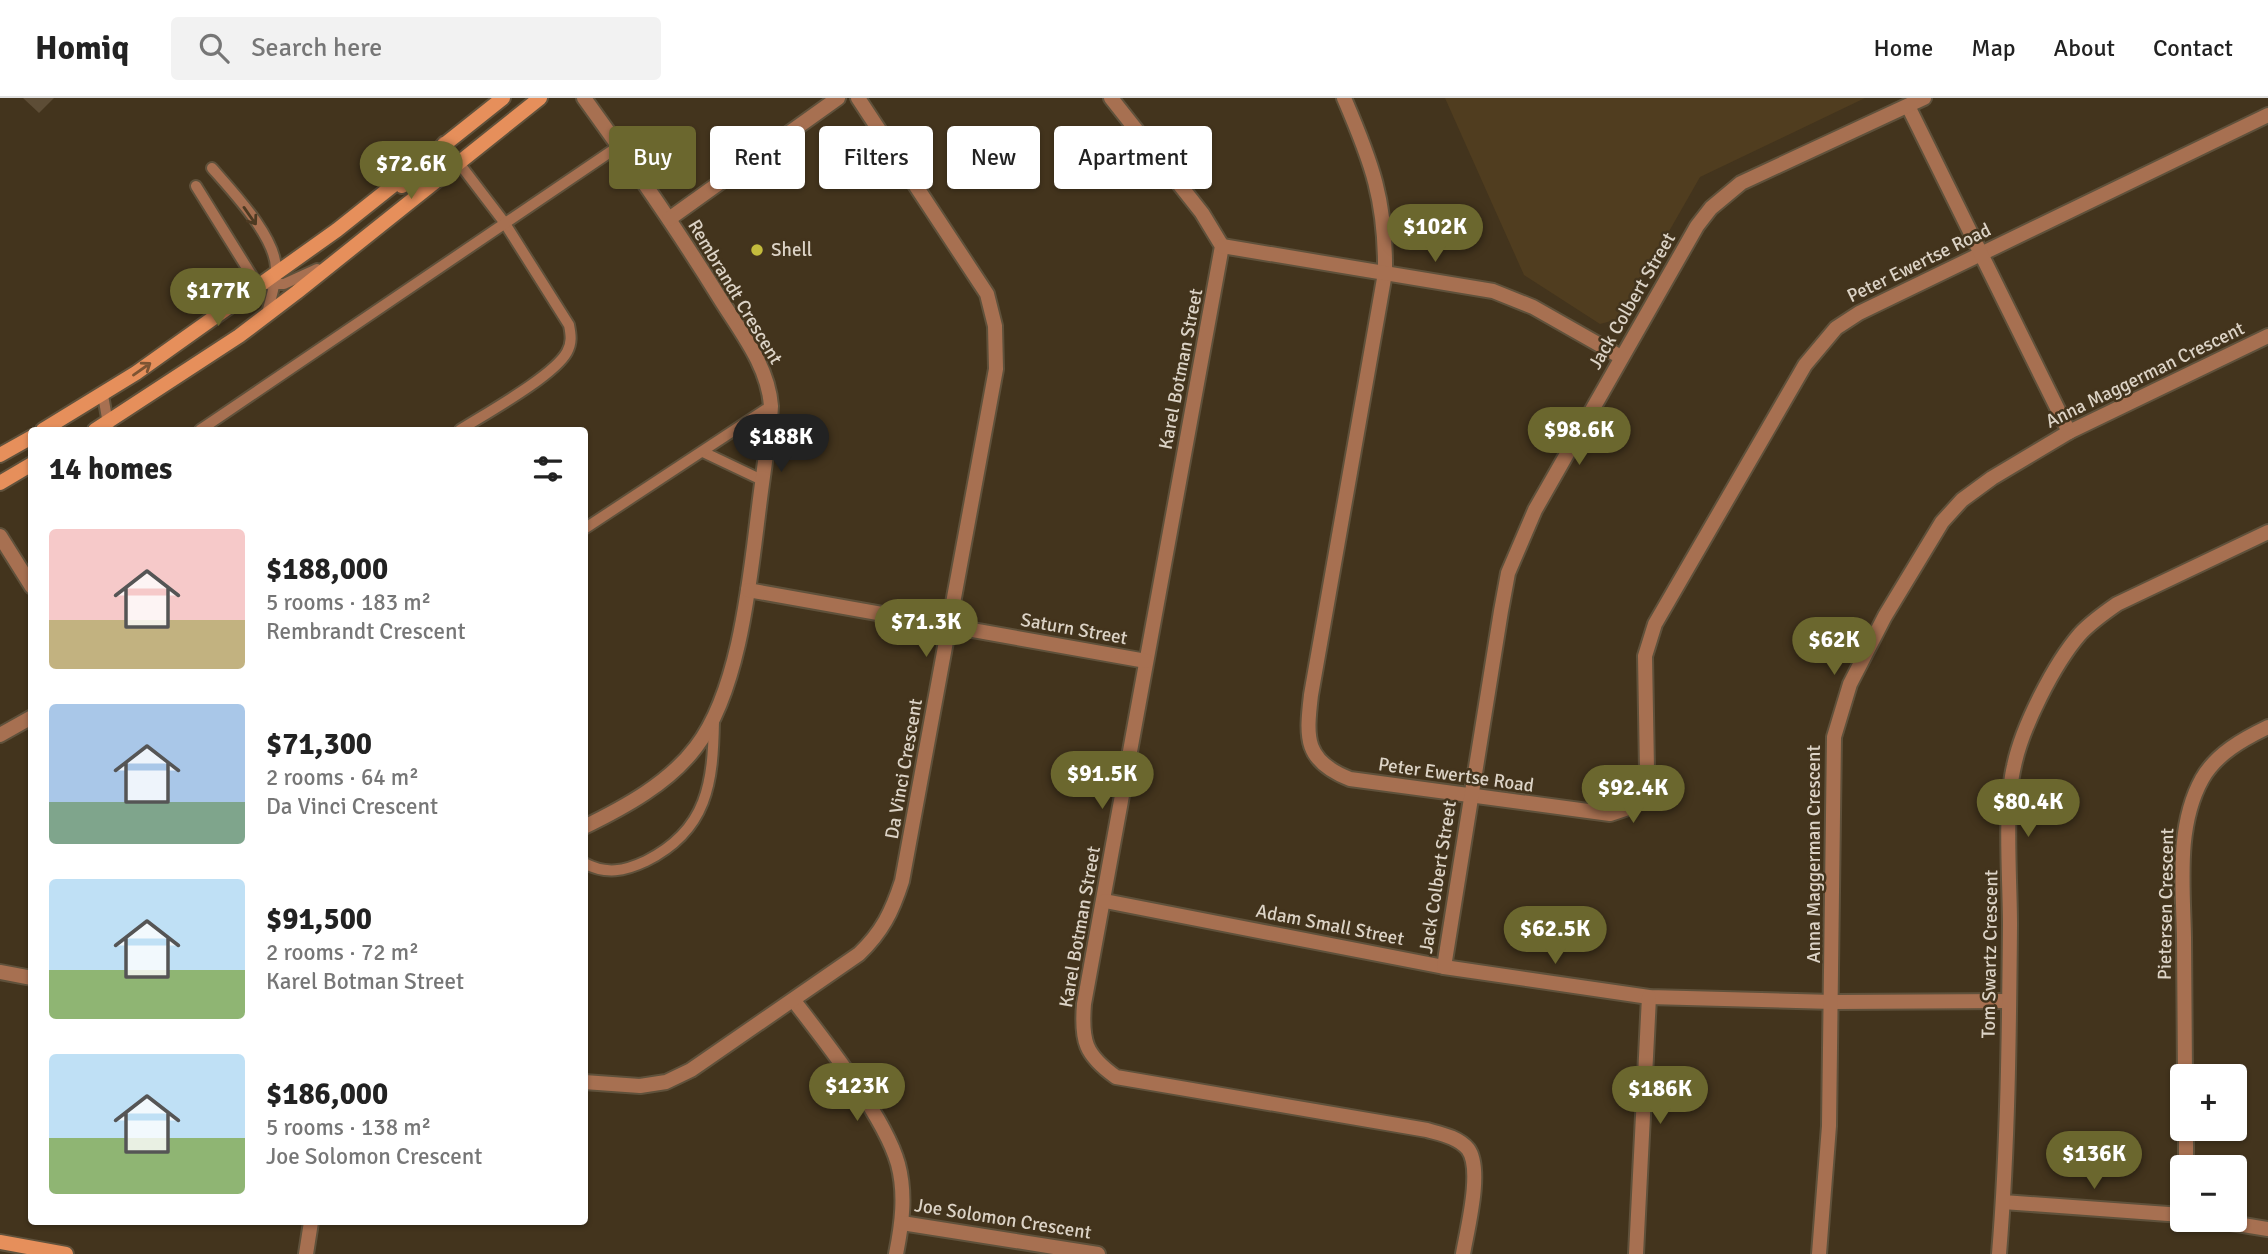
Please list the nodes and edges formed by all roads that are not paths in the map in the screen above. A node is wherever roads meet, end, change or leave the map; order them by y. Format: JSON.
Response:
{"nodes":[{"id":1,"x":503,"y":98,"type":"edge"},
{"id":2,"x":540,"y":98,"type":"edge"},
{"id":3,"x":584,"y":98,"type":"edge"},
{"id":4,"x":838,"y":98,"type":"edge"},
{"id":5,"x":858,"y":98,"type":"edge"},
{"id":6,"x":1111,"y":98,"type":"edge"},
{"id":7,"x":1344,"y":98,"type":"edge"},
{"id":8,"x":1924,"y":98,"type":"edge"},
{"id":9,"x":1908,"y":106,"type":"junction"},
{"id":10,"x":2268,"y":115,"type":"edge"},
{"id":11,"x":609,"y":132,"type":"edge"},
{"id":12,"x":443,"y":142,"type":"junction"},
{"id":13,"x":609,"y":153,"type":"edge"},
{"id":14,"x":451,"y":167,"type":"junction"},
{"id":15,"x":212,"y":168,"type":"dead end"},
{"id":16,"x":196,"y":186,"type":"dead end"},
{"id":17,"x":648,"y":189,"type":"edge"},
{"id":18,"x":375,"y":198,"type":"junction"},
{"id":19,"x":669,"y":219,"type":"junction"},
{"id":20,"x":504,"y":222,"type":"junction"},
{"id":21,"x":1222,"y":246,"type":"junction"},
{"id":22,"x":354,"y":247,"type":"junction"},
{"id":23,"x":1982,"y":253,"type":"junction"},
{"id":24,"x":276,"y":270,"type":"junction"},
{"id":25,"x":1385,"y":273,"type":"junction"},
{"id":26,"x":257,"y":284,"type":"junction"},
{"id":27,"x":273,"y":286,"type":"junction"},
{"id":28,"x":267,"y":314,"type":"junction"},
{"id":29,"x":2268,"y":336,"type":"edge"},
{"id":30,"x":1621,"y":357,"type":"junction"},
{"id":31,"x":103,"y":395,"type":"junction"},
{"id":32,"x":771,"y":406,"type":"junction"},
{"id":33,"x":48,"y":427,"type":"edge"},
{"id":34,"x":104,"y":427,"type":"edge"},
{"id":35,"x":107,"y":427,"type":"edge"},
{"id":36,"x":204,"y":427,"type":"edge"},
{"id":37,"x":465,"y":427,"type":"edge"},
{"id":38,"x":2069,"y":432,"type":"junction"},
{"id":39,"x":27,"y":442,"type":"edge"},
{"id":40,"x":703,"y":452,"type":"junction"},
{"id":41,"x":0,"y":455,"type":"edge"},
{"id":42,"x":28,"y":466,"type":"edge"},
{"id":43,"x":762,"y":480,"type":"junction"},
{"id":44,"x":0,"y":483,"type":"edge"},
{"id":45,"x":588,"y":526,"type":"edge"},
{"id":46,"x":2268,"y":532,"type":"edge"},
{"id":47,"x":0,"y":536,"type":"edge"},
{"id":48,"x":28,"y":581,"type":"edge"},
{"id":49,"x":748,"y":590,"type":"junction"},
{"id":50,"x":949,"y":628,"type":"junction"},
{"id":51,"x":1146,"y":661,"type":"junction"},
{"id":52,"x":28,"y":719,"type":"edge"},
{"id":53,"x":714,"y":720,"type":"junction"},
{"id":54,"x":2268,"y":727,"type":"edge"},
{"id":55,"x":0,"y":735,"type":"edge"},
{"id":56,"x":1470,"y":796,"type":"junction"},
{"id":57,"x":588,"y":825,"type":"edge"},
{"id":58,"x":588,"y":864,"type":"edge"},
{"id":59,"x":1105,"y":901,"type":"junction"},
{"id":60,"x":1444,"y":967,"type":"junction"},
{"id":61,"x":0,"y":972,"type":"edge"},
{"id":62,"x":28,"y":977,"type":"edge"},
{"id":63,"x":1649,"y":997,"type":"junction"},
{"id":64,"x":794,"y":1001,"type":"junction"},
{"id":65,"x":2009,"y":1001,"type":"junction"},
{"id":66,"x":1833,"y":1002,"type":"junction"},
{"id":67,"x":2185,"y":1064,"type":"edge"},
{"id":68,"x":588,"y":1082,"type":"edge"},
{"id":69,"x":2003,"y":1202,"type":"junction"},
{"id":70,"x":2170,"y":1214,"type":"edge"},
{"id":71,"x":902,"y":1223,"type":"junction"},
{"id":72,"x":311,"y":1225,"type":"edge"},
{"id":73,"x":2247,"y":1226,"type":"edge"},
{"id":74,"x":2268,"y":1229,"type":"edge"},
{"id":75,"x":0,"y":1242,"type":"edge"},
{"id":76,"x":65,"y":1254,"type":"edge"},
{"id":77,"x":306,"y":1254,"type":"edge"},
{"id":78,"x":896,"y":1254,"type":"edge"},
{"id":79,"x":1098,"y":1254,"type":"edge"},
{"id":80,"x":1463,"y":1254,"type":"edge"},
{"id":81,"x":1636,"y":1254,"type":"edge"},
{"id":82,"x":1819,"y":1254,"type":"edge"},
{"id":83,"x":1999,"y":1254,"type":"edge"}],
"edges":[{"from":1,"to":12,"type":"street"},
{"from":2,"to":14,"type":"street"},
{"from":3,"to":11,"type":"street","name":"Rembrandt Crescent"},
{"from":4,"to":19,"type":"street"},
{"from":5,"to":50,"type":"street","name":"Da Vinci Crescent"},
{"from":6,"to":21,"type":"street"},
{"from":7,"to":25,"type":"street","name":"Peter Ewertse Road"},
{"from":8,"to":9,"type":"street","name":"Jack Colbert Street"},
{"from":9,"to":23,"type":"street"},
{"from":9,"to":30,"type":"street","name":"Jack Colbert Street"},
{"from":10,"to":23,"type":"street","name":"Peter Ewertse Road"},
{"from":12,"to":14,"type":"lane"},
{"from":12,"to":18,"type":"street"},
{"from":13,"to":20,"type":"lane"},
{"from":14,"to":18,"type":"street"},
{"from":14,"to":20,"type":"lane"},
{"from":14,"to":22,"type":"street"},
{"from":15,"to":24,"type":"lane","one_way":true},
{"from":16,"to":26,"type":"lane"},
{"from":17,"to":19,"type":"street","name":"Rembrandt Crescent"},
{"from":18,"to":24,"type":"street"},
{"from":19,"to":32,"type":"street","name":"Rembrandt Crescent"},
{"from":20,"to":36,"type":"lane"},
{"from":20,"to":37,"type":"lane"},
{"from":21,"to":25,"type":"street"},
{"from":21,"to":51,"type":"street","name":"Karel Botman Street"},
{"from":22,"to":27,"type":"lane"},
{"from":22,"to":28,"type":"street"},
{"from":23,"to":38,"type":"street"},
{"from":23,"to":56,"type":"street","name":"Peter Ewertse Road"},
{"from":24,"to":26,"type":"street"},
{"from":24,"to":27,"type":"lane"},
{"from":25,"to":30,"type":"street"},
{"from":25,"to":56,"type":"street","name":"Peter Ewertse Road"},
{"from":26,"to":27,"type":"lane"},
{"from":31,"to":26,"type":"street","one_way":true},
{"from":27,"to":28,"type":"lane"},
{"from":28,"to":35,"type":"street"},
{"from":29,"to":38,"type":"street","name":"Anna Maggerman Crescent"},
{"from":30,"to":56,"type":"street","name":"Jack Colbert Street"},
{"from":31,"to":33,"type":"street"},
{"from":31,"to":34,"type":"lane"},
{"from":32,"to":40,"type":"lane"},
{"from":32,"to":43,"type":"street","name":"Rembrandt Crescent"},
{"from":38,"to":66,"type":"street","name":"Anna Maggerman Crescent"},
{"from":39,"to":41,"type":"street"},
{"from":40,"to":43,"type":"lane"},
{"from":40,"to":45,"type":"lane"},
{"from":42,"to":44,"type":"street"},
{"from":43,"to":49,"type":"street","name":"Rembrandt Crescent"},
{"from":46,"to":65,"type":"street","name":"Tom Swartz Crescent"},
{"from":47,"to":48,"type":"street"},
{"from":49,"to":50,"type":"street","name":"Saturn Street"},
{"from":49,"to":53,"type":"street","name":"Rembrandt Crescent"},
{"from":50,"to":51,"type":"street","name":"Saturn Street"},
{"from":50,"to":64,"type":"street","name":"Da Vinci Crescent"},
{"from":51,"to":59,"type":"street","name":"Karel Botman Street"},
{"from":52,"to":55,"type":"street"},
{"from":53,"to":57,"type":"street","name":"Rembrandt Crescent"},
{"from":53,"to":58,"type":"lane"},
{"from":54,"to":67,"type":"street","name":"Pietersen Crescent"},
{"from":56,"to":60,"type":"street","name":"Jack Colbert Street"},
{"from":59,"to":60,"type":"street","name":"Adam Small Street"},
{"from":59,"to":80,"type":"street","name":"Karel Botman Street"},
{"from":60,"to":63,"type":"street","name":"Adam Small Street"},
{"from":61,"to":62,"type":"street"},
{"from":63,"to":66,"type":"street","name":"Adam Small Street"},
{"from":63,"to":81,"type":"street"},
{"from":64,"to":68,"type":"street","name":"Da Vinci Crescent"},
{"from":64,"to":71,"type":"street"},
{"from":65,"to":66,"type":"street","name":"Adam Small Street"},
{"from":65,"to":69,"type":"street","name":"Tom Swartz Crescent"},
{"from":66,"to":82,"type":"street","name":"Anna Maggerman Crescent"},
{"from":69,"to":70,"type":"street"},
{"from":69,"to":83,"type":"street","name":"Tom Swartz Crescent"},
{"from":71,"to":78,"type":"street"},
{"from":71,"to":79,"type":"street","name":"Joe Solomon Crescent"},
{"from":72,"to":77,"type":"street"},
{"from":73,"to":74,"type":"street"},
{"from":75,"to":76,"type":"street"}]}
